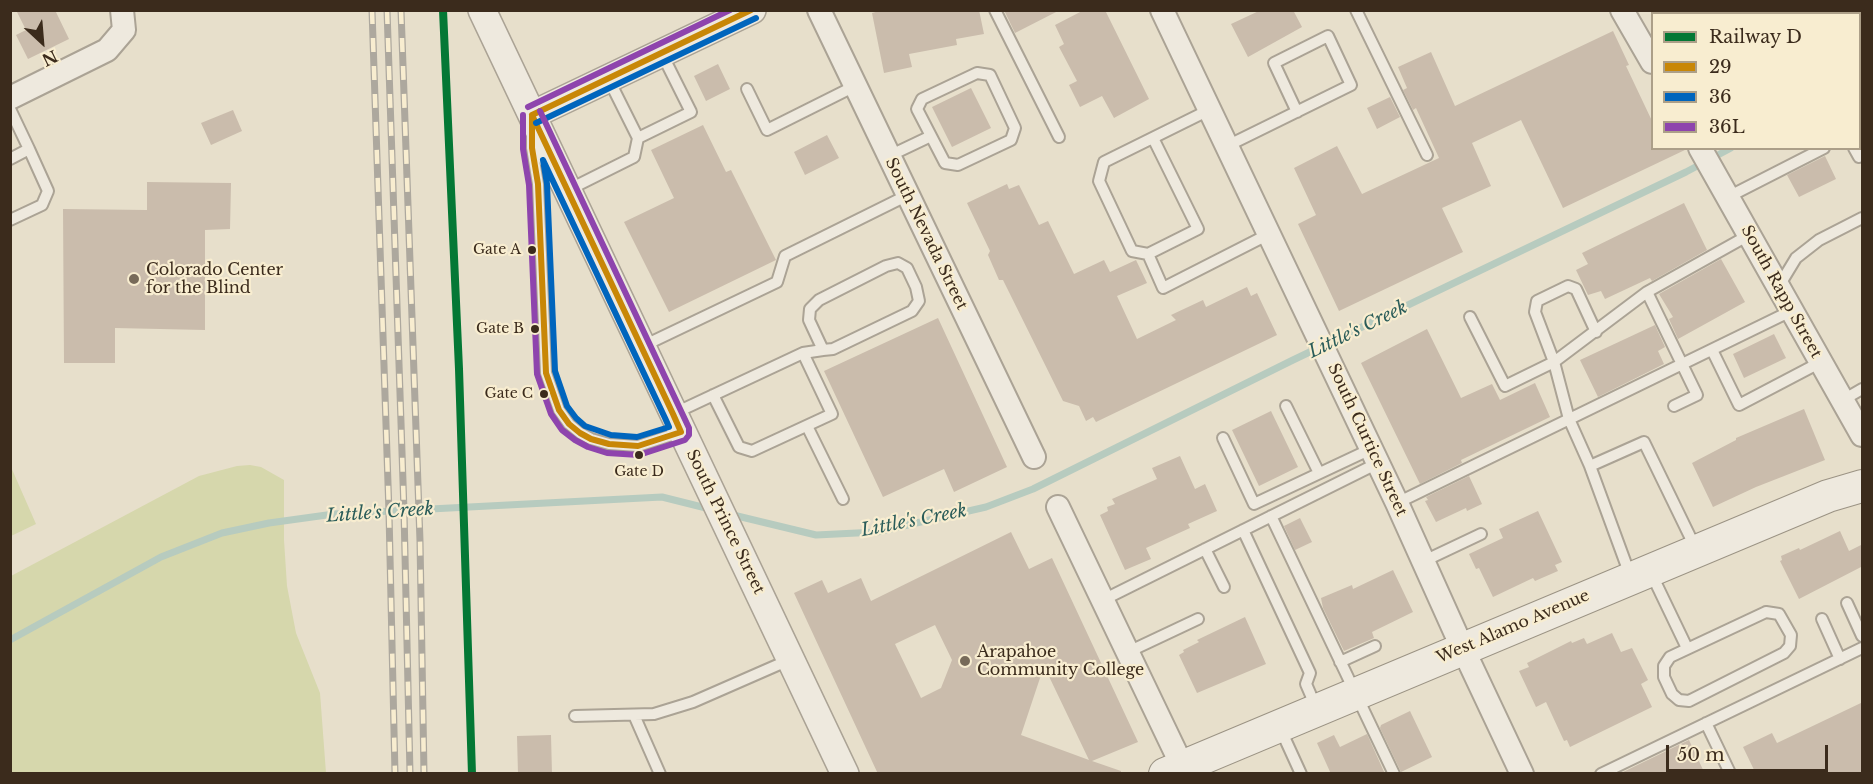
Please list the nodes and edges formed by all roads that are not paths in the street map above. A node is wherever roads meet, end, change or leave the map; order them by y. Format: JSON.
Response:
{"nodes":[{"id":1,"x":482,"y":10,"type":"edge"},
{"id":2,"x":752,"y":10,"type":"edge"},
{"id":3,"x":819,"y":10,"type":"edge"},
{"id":4,"x":995,"y":10,"type":"edge"},
{"id":5,"x":1162,"y":10,"type":"edge"},
{"id":6,"x":1356,"y":10,"type":"edge"},
{"id":7,"x":1622,"y":10,"type":"edge"},
{"id":8,"x":123,"y":20,"type":"edge"},
{"id":9,"x":662,"y":54,"type":"junction"},
{"id":10,"x":1651,"y":59,"type":"edge"},
{"id":11,"x":609,"y":79,"type":"junction"},
{"id":12,"x":855,"y":86,"type":"junction"},
{"id":13,"x":747,"y":89,"type":"dead end"},
{"id":14,"x":10,"y":98,"type":"edge"},
{"id":15,"x":10,"y":109,"type":"edge"},
{"id":16,"x":1209,"y":110,"type":"junction"},
{"id":17,"x":1297,"y":112,"type":"junction"},
{"id":18,"x":532,"y":115,"type":"junction"},
{"id":19,"x":931,"y":136,"type":"junction"},
{"id":20,"x":1059,"y":137,"type":"dead end"},
{"id":21,"x":638,"y":138,"type":"junction"},
{"id":22,"x":1153,"y":138,"type":"junction"},
{"id":23,"x":1227,"y":146,"type":"junction"},
{"id":24,"x":29,"y":149,"type":"junction"},
{"id":25,"x":1701,"y":150,"type":"edge"},
{"id":26,"x":1820,"y":150,"type":"edge"},
{"id":27,"x":1427,"y":155,"type":"dead end"},
{"id":28,"x":889,"y":156,"type":"junction"},
{"id":29,"x":10,"y":159,"type":"edge"},
{"id":30,"x":568,"y":190,"type":"junction"},
{"id":31,"x":908,"y":195,"type":"junction"},
{"id":32,"x":1728,"y":197,"type":"junction"},
{"id":33,"x":1863,"y":218,"type":"edge"},
{"id":34,"x":10,"y":220,"type":"edge"},
{"id":35,"x":1269,"y":234,"type":"junction"},
{"id":36,"x":1749,"y":235,"type":"junction"},
{"id":37,"x":1148,"y":254,"type":"junction"},
{"id":38,"x":1778,"y":287,"type":"junction"},
{"id":39,"x":1647,"y":292,"type":"junction"},
{"id":40,"x":1791,"y":311,"type":"junction"},
{"id":41,"x":1470,"y":317,"type":"dead end"},
{"id":42,"x":1596,"y":332,"type":"junction"},
{"id":43,"x":641,"y":347,"type":"junction"},
{"id":44,"x":823,"y":350,"type":"junction"},
{"id":45,"x":1712,"y":350,"type":"junction"},
{"id":46,"x":802,"y":353,"type":"junction"},
{"id":47,"x":1554,"y":362,"type":"junction"},
{"id":48,"x":1821,"y":362,"type":"junction"},
{"id":49,"x":1682,"y":364,"type":"junction"},
{"id":50,"x":1863,"y":389,"type":"edge"},
{"id":51,"x":713,"y":395,"type":"junction"},
{"id":52,"x":1843,"y":400,"type":"junction"},
{"id":53,"x":1286,"y":406,"type":"dead end"},
{"id":54,"x":1674,"y":406,"type":"dead end"},
{"id":55,"x":1569,"y":419,"type":"junction"},
{"id":56,"x":677,"y":423,"type":"junction"},
{"id":57,"x":807,"y":426,"type":"junction"},
{"id":58,"x":1863,"y":435,"type":"edge"},
{"id":59,"x":1223,"y":438,"type":"dead end"},
{"id":60,"x":1374,"y":456,"type":"junction"},
{"id":61,"x":1034,"y":457,"type":"dead end"},
{"id":62,"x":1590,"y":466,"type":"junction"},
{"id":63,"x":1319,"y":473,"type":"junction"},
{"id":64,"x":1863,"y":486,"type":"edge"},
{"id":65,"x":843,"y":499,"type":"dead end"},
{"id":66,"x":1397,"y":502,"type":"junction"},
{"id":67,"x":1058,"y":507,"type":"dead end"},
{"id":68,"x":1271,"y":516,"type":"junction"},
{"id":69,"x":1243,"y":530,"type":"junction"},
{"id":70,"x":1481,"y":534,"type":"dead end"},
{"id":71,"x":1205,"y":549,"type":"junction"},
{"id":72,"x":1697,"y":551,"type":"junction"},
{"id":73,"x":1424,"y":561,"type":"junction"},
{"id":74,"x":1640,"y":574,"type":"junction"},
{"id":75,"x":1224,"y":587,"type":"dead end"},
{"id":76,"x":1103,"y":600,"type":"junction"},
{"id":77,"x":1847,"y":603,"type":"dead end"},
{"id":78,"x":1822,"y":618,"type":"dead end"},
{"id":79,"x":1198,"y":619,"type":"dead end"},
{"id":80,"x":1863,"y":636,"type":"edge"},
{"id":81,"x":1375,"y":646,"type":"dead end"},
{"id":82,"x":1463,"y":648,"type":"junction"},
{"id":83,"x":1687,"y":648,"type":"junction"},
{"id":84,"x":1863,"y":648,"type":"edge"},
{"id":85,"x":1128,"y":652,"type":"junction"},
{"id":86,"x":1840,"y":658,"type":"junction"},
{"id":87,"x":790,"y":659,"type":"junction"},
{"id":88,"x":1340,"y":662,"type":"junction"},
{"id":89,"x":1355,"y":694,"type":"junction"},
{"id":90,"x":1317,"y":710,"type":"junction"},
{"id":91,"x":634,"y":715,"type":"junction"},
{"id":92,"x":575,"y":716,"type":"dead end"},
{"id":93,"x":1706,"y":723,"type":"junction"},
{"id":94,"x":1279,"y":726,"type":"junction"},
{"id":95,"x":1178,"y":771,"type":"edge"},
{"id":96,"x":1730,"y":773,"type":"edge"},
{"id":97,"x":660,"y":774,"type":"edge"},
{"id":98,"x":845,"y":774,"type":"edge"},
{"id":99,"x":1301,"y":774,"type":"edge"},
{"id":100,"x":1394,"y":774,"type":"edge"},
{"id":101,"x":1522,"y":774,"type":"edge"},
{"id":102,"x":1601,"y":774,"type":"edge"}],
"edges":[{"from":1,"to":18,"type":"street","name":"South Prince Street"},
{"from":2,"to":9,"type":"street"},
{"from":3,"to":12,"type":"street","name":"South Nevada Street"},
{"from":4,"to":20,"type":"lane"},
{"from":5,"to":16,"type":"street","name":"South Curtice Street"},
{"from":6,"to":27,"type":"lane"},
{"from":7,"to":10,"type":"street"},
{"from":8,"to":14,"type":"street"},
{"from":9,"to":11,"type":"street"},
{"from":9,"to":21,"type":"lane"},
{"from":11,"to":18,"type":"street"},
{"from":11,"to":21,"type":"lane"},
{"from":12,"to":13,"type":"lane"},
{"from":12,"to":28,"type":"street","name":"South Nevada Street"},
{"from":15,"to":24,"type":"lane"},
{"from":16,"to":22,"type":"lane"},
{"from":16,"to":23,"type":"street","name":"South Curtice Street"},
{"from":17,"to":17,"type":"lane"},
{"from":17,"to":23,"type":"lane"},
{"from":18,"to":30,"type":"street","name":"South Prince Street"},
{"from":18,"to":56,"type":"lane"},
{"from":19,"to":19,"type":"lane"},
{"from":19,"to":28,"type":"lane"},
{"from":21,"to":30,"type":"lane"},
{"from":22,"to":37,"type":"lane"},
{"from":22,"to":37,"type":"lane"},
{"from":23,"to":35,"type":"street","name":"South Curtice Street"},
{"from":24,"to":29,"type":"lane"},
{"from":24,"to":34,"type":"lane"},
{"from":25,"to":32,"type":"street","name":"South Rapp Street"},
{"from":26,"to":32,"type":"lane"},
{"from":28,"to":31,"type":"street","name":"South Nevada Street"},
{"from":30,"to":43,"type":"street","name":"South Prince Street"},
{"from":31,"to":43,"type":"lane"},
{"from":31,"to":61,"type":"street","name":"South Nevada Street"},
{"from":32,"to":36,"type":"street","name":"South Rapp Street"},
{"from":33,"to":38,"type":"lane"},
{"from":35,"to":37,"type":"lane"},
{"from":35,"to":60,"type":"street","name":"South Curtice Street"},
{"from":36,"to":38,"type":"street","name":"South Rapp Street"},
{"from":36,"to":39,"type":"lane"},
{"from":38,"to":40,"type":"street","name":"South Rapp Street"},
{"from":39,"to":42,"type":"lane"},
{"from":39,"to":49,"type":"lane"},
{"from":40,"to":45,"type":"lane"},
{"from":40,"to":48,"type":"street","name":"South Rapp Street"},
{"from":41,"to":47,"type":"lane"},
{"from":42,"to":47,"type":"lane"},
{"from":42,"to":47,"type":"lane"},
{"from":43,"to":56,"type":"street","name":"South Prince Street"},
{"from":44,"to":44,"type":"lane"},
{"from":44,"to":46,"type":"lane"},
{"from":45,"to":48,"type":"lane"},
{"from":45,"to":49,"type":"lane"},
{"from":46,"to":51,"type":"lane"},
{"from":46,"to":57,"type":"lane"},
{"from":47,"to":55,"type":"lane"},
{"from":48,"to":52,"type":"street","name":"South Rapp Street"},
{"from":49,"to":54,"type":"lane"},
{"from":49,"to":55,"type":"lane"},
{"from":50,"to":52,"type":"lane"},
{"from":51,"to":56,"type":"lane"},
{"from":51,"to":57,"type":"lane"},
{"from":52,"to":58,"type":"street","name":"South Rapp Street"},
{"from":53,"to":63,"type":"lane"},
{"from":55,"to":62,"type":"lane"},
{"from":55,"to":66,"type":"lane"},
{"from":56,"to":87,"type":"street","name":"South Prince Street"},
{"from":57,"to":65,"type":"lane"},
{"from":59,"to":63,"type":"lane"},
{"from":60,"to":63,"type":"lane"},
{"from":60,"to":66,"type":"street","name":"South Curtice Street"},
{"from":60,"to":68,"type":"lane"},
{"from":62,"to":72,"type":"lane"},
{"from":62,"to":74,"type":"lane"},
{"from":64,"to":72,"type":"main road","name":"West Alamo Avenue"},
{"from":66,"to":73,"type":"street","name":"South Curtice Street"},
{"from":67,"to":76,"type":"street"},
{"from":68,"to":69,"type":"lane"},
{"from":68,"to":88,"type":"lane"},
{"from":69,"to":71,"type":"lane"},
{"from":69,"to":90,"type":"lane"},
{"from":70,"to":73,"type":"lane"},
{"from":71,"to":75,"type":"lane"},
{"from":71,"to":76,"type":"lane"},
{"from":72,"to":74,"type":"main road","name":"West Alamo Avenue"},
{"from":73,"to":82,"type":"street","name":"South Curtice Street"},
{"from":74,"to":82,"type":"main road","name":"West Alamo Avenue"},
{"from":74,"to":83,"type":"lane"},
{"from":76,"to":85,"type":"street"},
{"from":77,"to":80,"type":"lane"},
{"from":78,"to":86,"type":"lane"},
{"from":79,"to":85,"type":"lane"},
{"from":81,"to":88,"type":"lane"},
{"from":82,"to":89,"type":"main road","name":"West Alamo Avenue"},
{"from":82,"to":101,"type":"street","name":"South Curtice Street"},
{"from":83,"to":83,"type":"lane"},
{"from":84,"to":86,"type":"lane"},
{"from":85,"to":95,"type":"street"},
{"from":86,"to":93,"type":"lane"},
{"from":87,"to":91,"type":"lane"},
{"from":87,"to":98,"type":"street","name":"South Prince Street"},
{"from":88,"to":89,"type":"lane"},
{"from":89,"to":90,"type":"main road","name":"West Alamo Avenue"},
{"from":89,"to":100,"type":"lane"},
{"from":90,"to":94,"type":"main road","name":"West Alamo Avenue"},
{"from":91,"to":92,"type":"lane"},
{"from":91,"to":97,"type":"lane"},
{"from":93,"to":96,"type":"lane"},
{"from":93,"to":102,"type":"lane"},
{"from":94,"to":95,"type":"main road","name":"West Alamo Avenue"},
{"from":94,"to":99,"type":"lane"}]}
